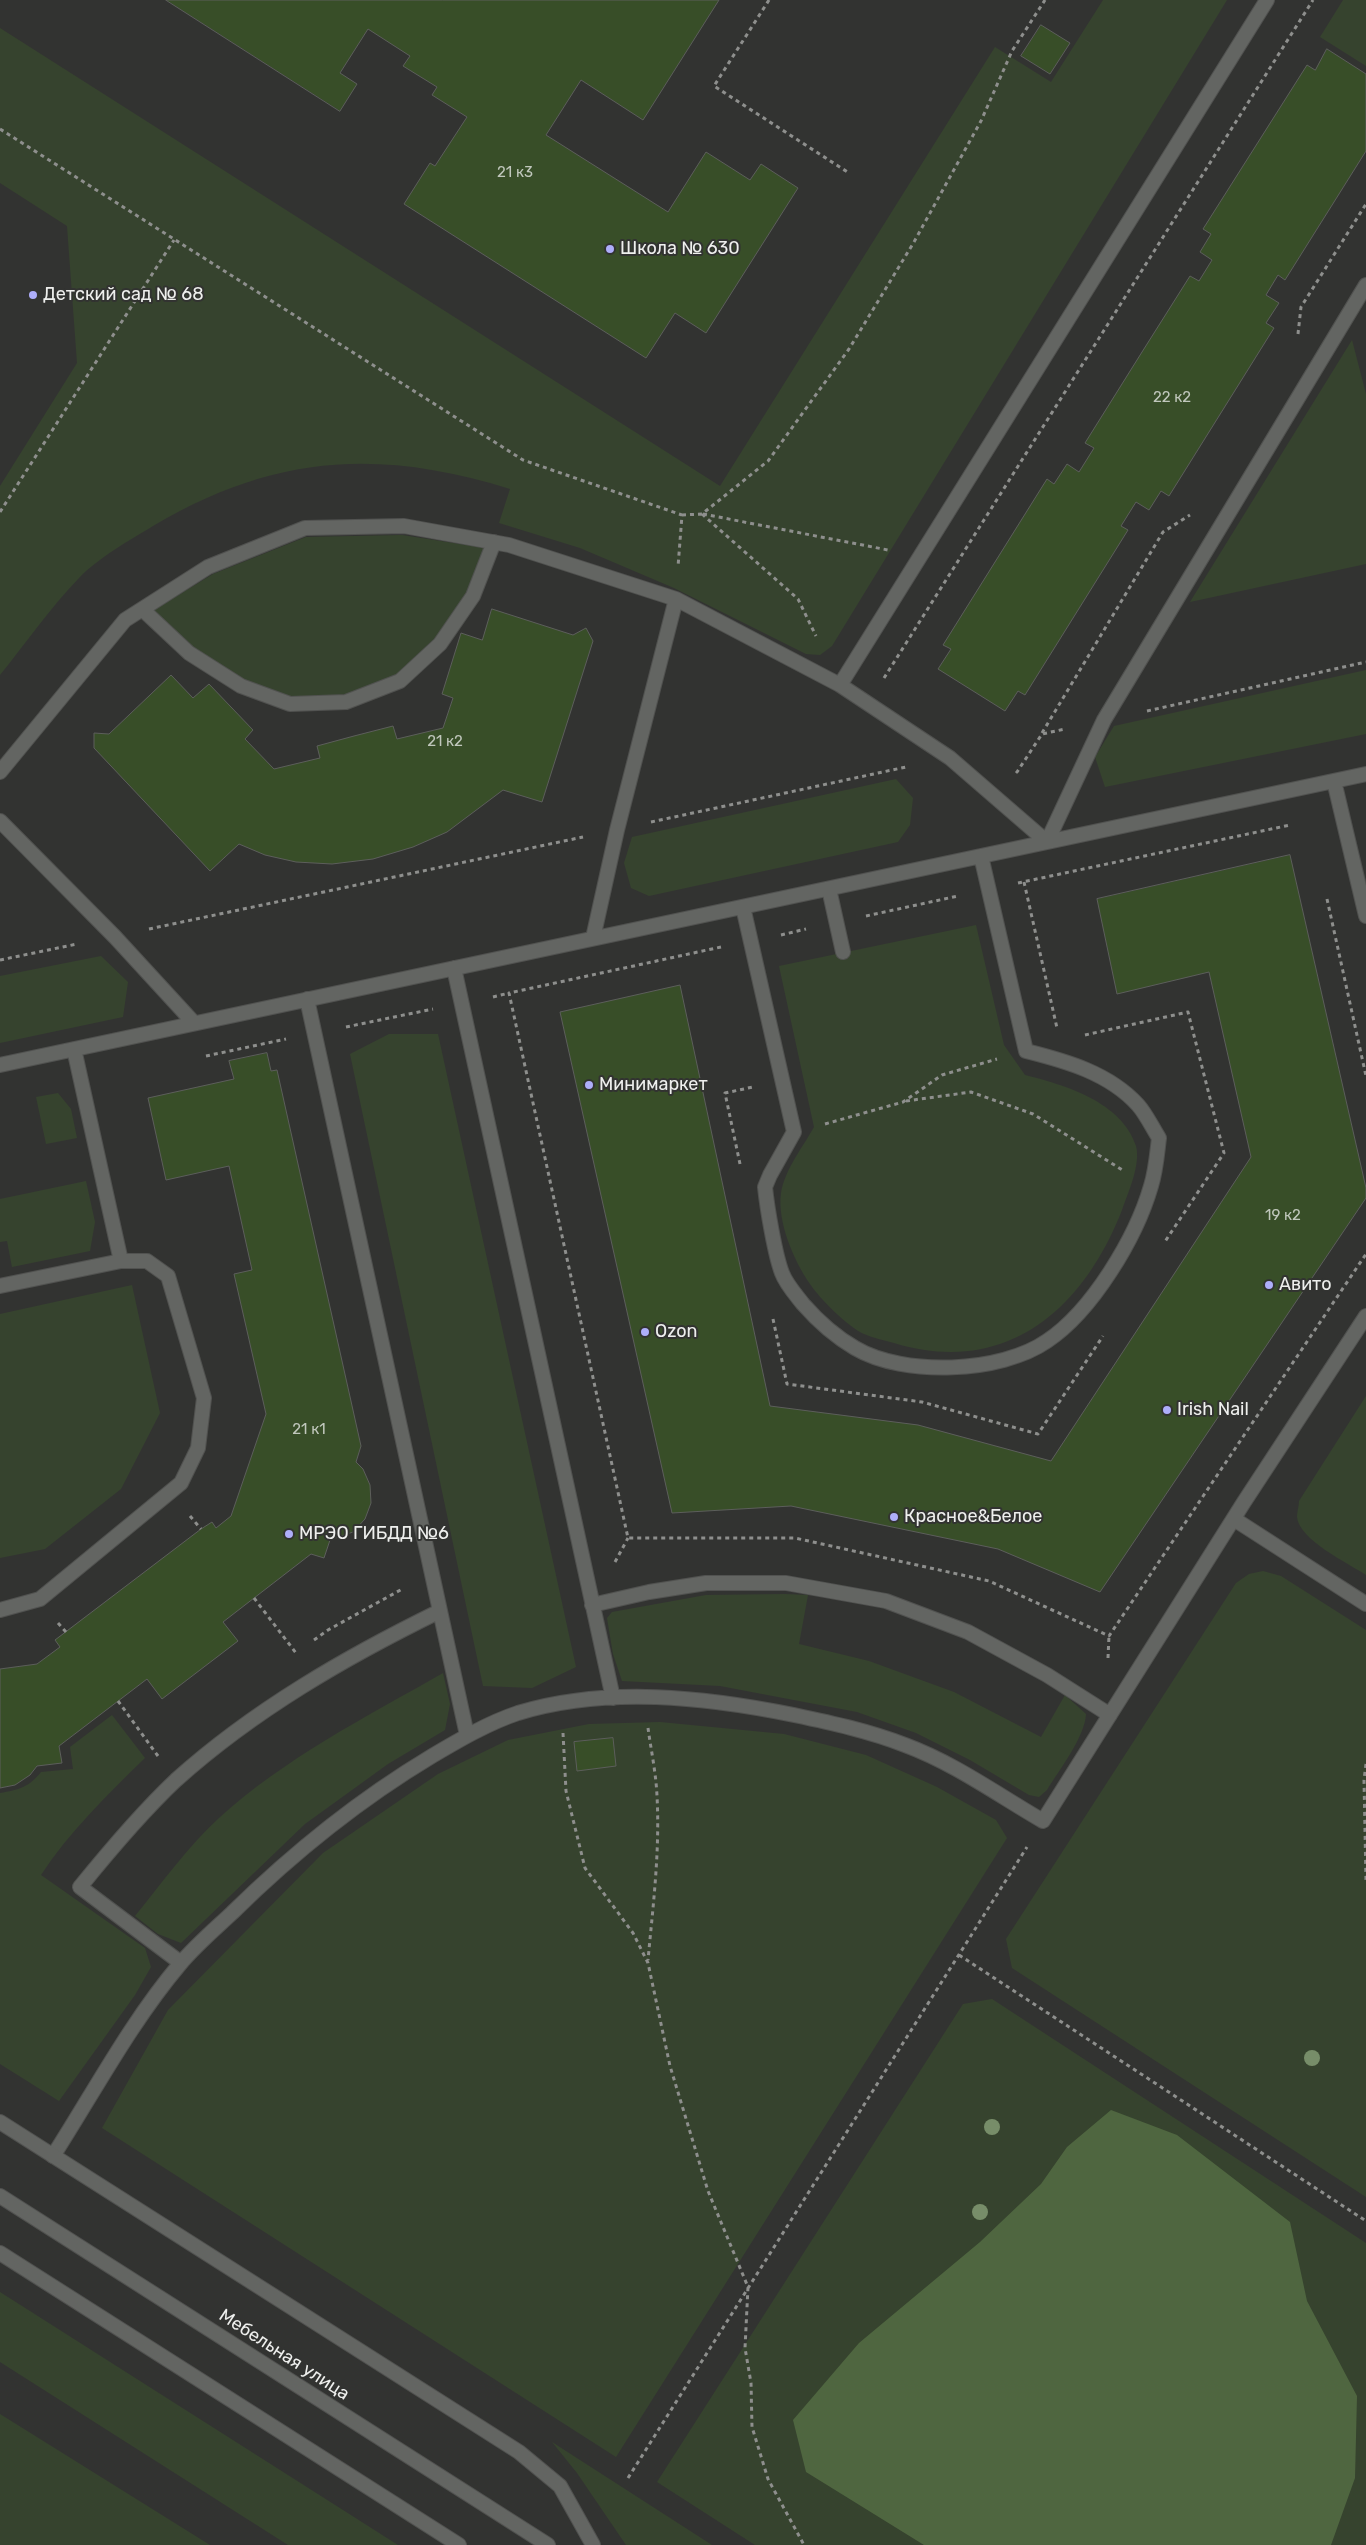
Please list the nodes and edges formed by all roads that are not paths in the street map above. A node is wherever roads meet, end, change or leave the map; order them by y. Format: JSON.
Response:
{"nodes":[{"id":1,"x":1267,"y":0,"type":"edge"},
{"id":2,"x":1366,"y":285,"type":"edge"},
{"id":3,"x":494,"y":542,"type":"junction"},
{"id":4,"x":676,"y":599,"type":"junction"},
{"id":5,"x":142,"y":609,"type":"junction"},
{"id":6,"x":840,"y":685,"type":"junction"},
{"id":7,"x":0,"y":772,"type":"edge"},
{"id":8,"x":1366,"y":774,"type":"edge"},
{"id":9,"x":1334,"y":781,"type":"junction"},
{"id":10,"x":0,"y":821,"type":"edge"},
{"id":11,"x":1047,"y":842,"type":"junction"},
{"id":12,"x":981,"y":856,"type":"junction"},
{"id":13,"x":830,"y":889,"type":"junction"},
{"id":14,"x":742,"y":907,"type":"junction"},
{"id":15,"x":1366,"y":916,"type":"edge"},
{"id":16,"x":593,"y":938,"type":"junction"},
{"id":17,"x":843,"y":952,"type":"dead end"},
{"id":18,"x":454,"y":968,"type":"junction"},
{"id":19,"x":307,"y":999,"type":"junction"},
{"id":20,"x":194,"y":1023,"type":"junction"},
{"id":21,"x":74,"y":1049,"type":"junction"},
{"id":22,"x":0,"y":1065,"type":"edge"},
{"id":23,"x":121,"y":1261,"type":"junction"},
{"id":24,"x":0,"y":1286,"type":"edge"},
{"id":25,"x":1366,"y":1316,"type":"edge"},
{"id":26,"x":1234,"y":1519,"type":"junction"},
{"id":27,"x":1366,"y":1604,"type":"edge"},
{"id":28,"x":592,"y":1605,"type":"junction"},
{"id":29,"x":0,"y":1610,"type":"edge"},
{"id":30,"x":440,"y":1611,"type":"junction"},
{"id":31,"x":613,"y":1698,"type":"junction"},
{"id":32,"x":1110,"y":1715,"type":"junction"},
{"id":33,"x":467,"y":1735,"type":"junction"},
{"id":34,"x":181,"y":1963,"type":"junction"},
{"id":35,"x":0,"y":2122,"type":"edge"},
{"id":36,"x":53,"y":2156,"type":"junction"},
{"id":37,"x":0,"y":2196,"type":"edge"},
{"id":38,"x":0,"y":2253,"type":"edge"},
{"id":39,"x":459,"y":2545,"type":"edge"},
{"id":40,"x":548,"y":2545,"type":"edge"},
{"id":41,"x":593,"y":2545,"type":"edge"}],
"edges":[{"from":1,"to":6,"type":"street"},
{"from":2,"to":11,"type":"street"},
{"from":3,"to":4,"type":"street"},
{"from":3,"to":5,"type":"street"},
{"from":3,"to":5,"type":"street"},
{"from":4,"to":6,"type":"street"},
{"from":4,"to":16,"type":"street"},
{"from":5,"to":7,"type":"street"},
{"from":6,"to":11,"type":"street"},
{"from":8,"to":9,"type":"street"},
{"from":9,"to":11,"type":"street"},
{"from":9,"to":15,"type":"street"},
{"from":10,"to":20,"type":"street"},
{"from":11,"to":12,"type":"street"},
{"from":12,"to":13,"type":"street"},
{"from":12,"to":14,"type":"street"},
{"from":13,"to":14,"type":"street"},
{"from":13,"to":17,"type":"street"},
{"from":14,"to":16,"type":"street"},
{"from":16,"to":18,"type":"street"},
{"from":18,"to":19,"type":"street"},
{"from":18,"to":28,"type":"street"},
{"from":19,"to":20,"type":"street"},
{"from":19,"to":30,"type":"street"},
{"from":20,"to":21,"type":"street"},
{"from":21,"to":22,"type":"street"},
{"from":21,"to":23,"type":"street"},
{"from":23,"to":24,"type":"street"},
{"from":23,"to":29,"type":"street"},
{"from":25,"to":26,"type":"street"},
{"from":26,"to":27,"type":"street"},
{"from":26,"to":32,"type":"street"},
{"from":28,"to":31,"type":"street"},
{"from":28,"to":32,"type":"street"},
{"from":30,"to":33,"type":"street"},
{"from":30,"to":34,"type":"street"},
{"from":31,"to":32,"type":"street"},
{"from":31,"to":33,"type":"street"},
{"from":33,"to":34,"type":"street"},
{"from":34,"to":36,"type":"street"},
{"from":35,"to":36,"type":"street"},
{"from":36,"to":41,"type":"street"},
{"from":37,"to":40,"type":"street","name":"Мебельная улица"},
{"from":38,"to":39,"type":"street"}]}
